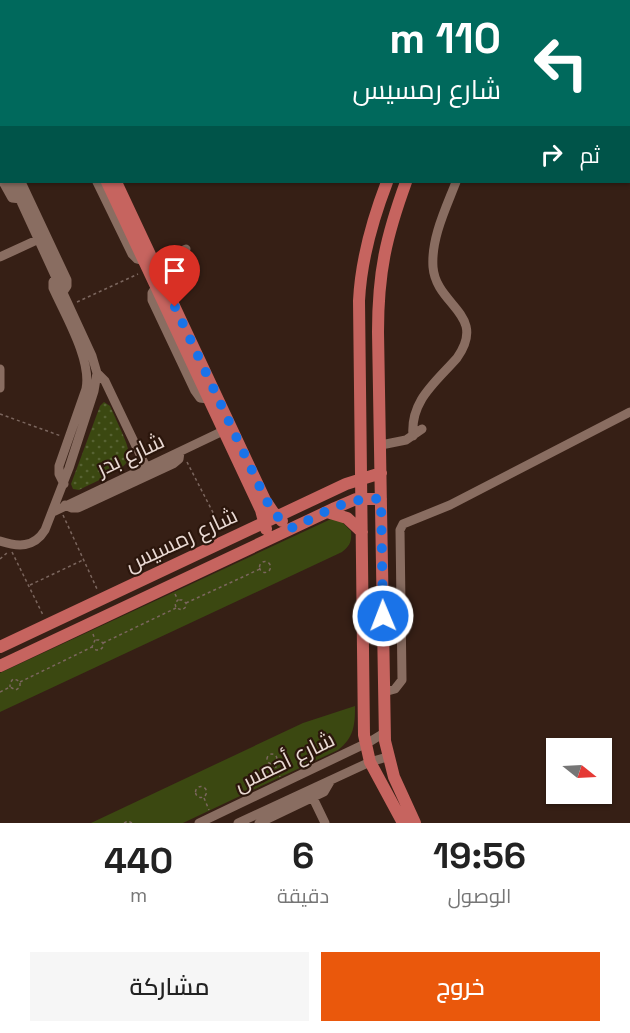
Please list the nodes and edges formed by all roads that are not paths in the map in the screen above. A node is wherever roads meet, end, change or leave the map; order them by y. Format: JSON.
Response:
{"nodes":[{"id":1,"x":4,"y":183,"type":"edge"},
{"id":2,"x":13,"y":183,"type":"edge"},
{"id":3,"x":21,"y":183,"type":"edge"},
{"id":4,"x":97,"y":183,"type":"edge"},
{"id":5,"x":106,"y":183,"type":"edge"},
{"id":6,"x":116,"y":183,"type":"edge"},
{"id":7,"x":387,"y":183,"type":"edge"},
{"id":8,"x":406,"y":183,"type":"edge"},
{"id":9,"x":456,"y":183,"type":"edge"},
{"id":10,"x":21,"y":199,"type":"junction"},
{"id":11,"x":39,"y":239,"type":"junction"},
{"id":12,"x":186,"y":249,"type":"dead end"},
{"id":13,"x":0,"y":257,"type":"edge"},
{"id":14,"x":148,"y":266,"type":"junction"},
{"id":15,"x":57,"y":277,"type":"junction"},
{"id":16,"x":63,"y":292,"type":"junction"},
{"id":17,"x":0,"y":369,"type":"edge"},
{"id":18,"x":93,"y":370,"type":"junction"},
{"id":19,"x":0,"y":388,"type":"edge"},
{"id":20,"x":630,"y":412,"type":"edge"},
{"id":21,"x":422,"y":429,"type":"dead end"},
{"id":22,"x":223,"y":431,"type":"junction"},
{"id":23,"x":413,"y":436,"type":"junction"},
{"id":24,"x":381,"y":445,"type":"junction"},
{"id":25,"x":181,"y":451,"type":"junction"},
{"id":26,"x":146,"y":467,"type":"junction"},
{"id":27,"x":381,"y":473,"type":"junction"},
{"id":28,"x":362,"y":478,"type":"junction"},
{"id":29,"x":64,"y":484,"type":"junction"},
{"id":30,"x":362,"y":499,"type":"junction"},
{"id":31,"x":381,"y":499,"type":"junction"},
{"id":32,"x":59,"y":508,"type":"junction"},
{"id":33,"x":327,"y":512,"type":"junction"},
{"id":34,"x":278,"y":517,"type":"junction"},
{"id":35,"x":265,"y":523,"type":"junction"},
{"id":36,"x":293,"y":528,"type":"junction"},
{"id":37,"x":362,"y":532,"type":"junction"},
{"id":38,"x":0,"y":541,"type":"edge"},
{"id":39,"x":266,"y":541,"type":"junction"},
{"id":40,"x":0,"y":647,"type":"edge"},
{"id":41,"x":0,"y":666,"type":"edge"},
{"id":42,"x":384,"y":692,"type":"junction"},
{"id":43,"x":384,"y":733,"type":"junction"},
{"id":44,"x":365,"y":744,"type":"junction"},
{"id":45,"x":387,"y":757,"type":"junction"},
{"id":46,"x":370,"y":762,"type":"junction"},
{"id":47,"x":332,"y":780,"type":"junction"},
{"id":48,"x":313,"y":798,"type":"junction"},
{"id":49,"x":199,"y":823,"type":"edge"},
{"id":50,"x":238,"y":823,"type":"edge"},
{"id":51,"x":259,"y":823,"type":"edge"},
{"id":52,"x":325,"y":823,"type":"edge"},
{"id":53,"x":403,"y":823,"type":"edge"},
{"id":54,"x":415,"y":823,"type":"edge"}],
"edges":[{"from":1,"to":10,"type":"street"},
{"from":2,"to":10,"type":"street"},
{"from":3,"to":16,"type":"street"},
{"from":4,"to":14,"type":"street"},
{"from":5,"to":14,"type":"main road"},
{"from":6,"to":14,"type":"main road"},
{"from":7,"to":28,"type":"main road"},
{"from":8,"to":24,"type":"main road"},
{"from":9,"to":23,"type":"street"},
{"from":10,"to":11,"type":"street"},
{"from":11,"to":13,"type":"street"},
{"from":11,"to":15,"type":"street"},
{"from":12,"to":14,"type":"street"},
{"from":14,"to":22,"type":"main road"},
{"from":14,"to":34,"type":"main road"},
{"from":15,"to":16,"type":"street"},
{"from":15,"to":18,"type":"street"},
{"from":16,"to":18,"type":"street"},
{"from":17,"to":19,"type":"street"},
{"from":18,"to":26,"type":"street"},
{"from":18,"to":29,"type":"street"},
{"from":18,"to":29,"type":"street"},
{"from":20,"to":42,"type":"street"},
{"from":21,"to":23,"type":"street"},
{"from":22,"to":25,"type":"street","name":"شارع بدر"},
{"from":22,"to":35,"type":"main road"},
{"from":23,"to":24,"type":"street"},
{"from":24,"to":27,"type":"main road"},
{"from":25,"to":26,"type":"street","name":"شارع بدر"},
{"from":25,"to":32,"type":"street"},
{"from":26,"to":32,"type":"street","name":"شارع بدر"},
{"from":27,"to":28,"type":"main road","name":"شارع رمسيس"},
{"from":27,"to":31,"type":"main road"},
{"from":28,"to":30,"type":"main road"},
{"from":28,"to":34,"type":"main road","name":"شارع رمسيس"},
{"from":29,"to":32,"type":"street"},
{"from":30,"to":31,"type":"main road","name":"شارع رمسيس"},
{"from":30,"to":33,"type":"main road","name":"شارع رمسيس"},
{"from":30,"to":37,"type":"main road"},
{"from":31,"to":42,"type":"main road"},
{"from":32,"to":38,"type":"street"},
{"from":33,"to":36,"type":"main road","name":"شارع رمسيس"},
{"from":33,"to":37,"type":"main road"},
{"from":34,"to":35,"type":"main road","name":"شارع رمسيس"},
{"from":34,"to":36,"type":"main road"},
{"from":35,"to":39,"type":"main road"},
{"from":35,"to":40,"type":"main road","name":"شارع رمسيس"},
{"from":36,"to":39,"type":"main road","name":"شارع رمسيس"},
{"from":37,"to":44,"type":"main road"},
{"from":39,"to":41,"type":"main road","name":"شارع رمسيس"},
{"from":42,"to":43,"type":"main road"},
{"from":43,"to":44,"type":"street","name":"شارع أحمس"},
{"from":43,"to":45,"type":"main road"},
{"from":44,"to":46,"type":"main road"},
{"from":44,"to":49,"type":"street","name":"شارع أحمس"},
{"from":45,"to":46,"type":"street","name":"شارع أحمس"},
{"from":45,"to":54,"type":"main road"},
{"from":46,"to":47,"type":"street","name":"شارع أحمس"},
{"from":46,"to":53,"type":"main road"},
{"from":47,"to":48,"type":"street"},
{"from":47,"to":50,"type":"street","name":"شارع أحمس"},
{"from":48,"to":51,"type":"street"},
{"from":48,"to":52,"type":"street"}]}
